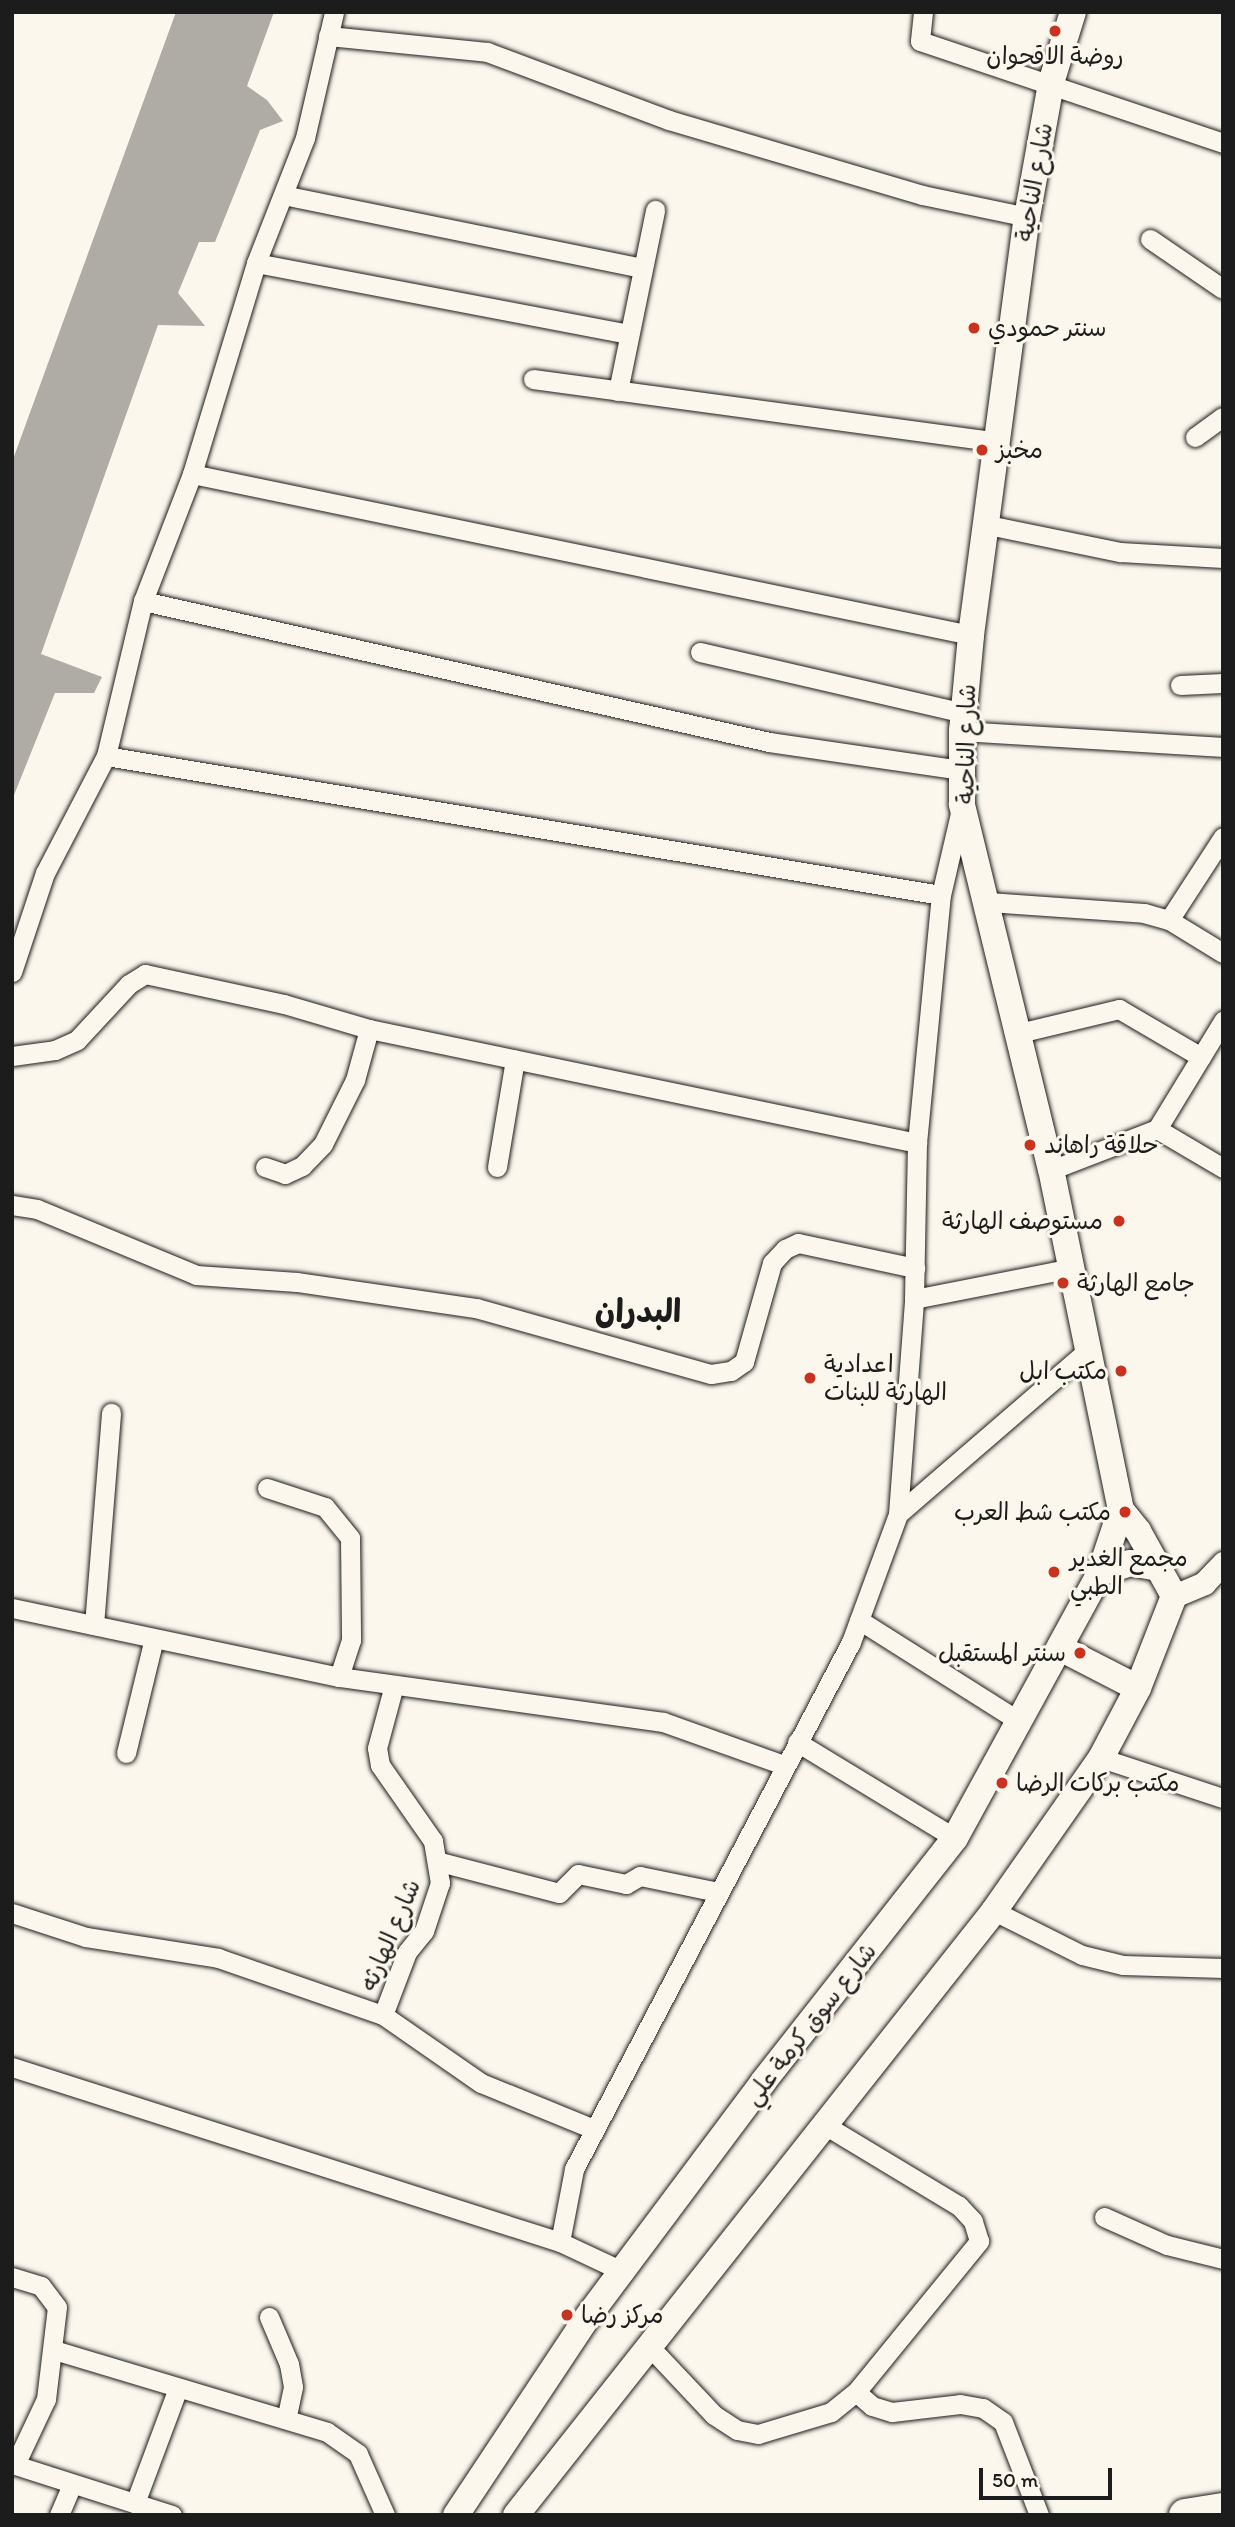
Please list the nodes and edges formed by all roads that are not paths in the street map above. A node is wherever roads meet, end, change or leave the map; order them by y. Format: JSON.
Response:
{"nodes":[{"id":1,"x":334,"y":12,"type":"edge"},
{"id":2,"x":923,"y":12,"type":"edge"},
{"id":3,"x":1073,"y":12,"type":"edge"},
{"id":4,"x":328,"y":36,"type":"junction"},
{"id":5,"x":1051,"y":83,"type":"junction"},
{"id":6,"x":1223,"y":143,"type":"edge"},
{"id":7,"x":283,"y":195,"type":"junction"},
{"id":8,"x":655,"y":210,"type":"dead end"},
{"id":9,"x":1027,"y":217,"type":"junction"},
{"id":10,"x":1150,"y":239,"type":"dead end"},
{"id":11,"x":256,"y":263,"type":"junction"},
{"id":12,"x":643,"y":268,"type":"junction"},
{"id":13,"x":1223,"y":289,"type":"edge"},
{"id":14,"x":629,"y":334,"type":"junction"},
{"id":15,"x":533,"y":379,"type":"dead end"},
{"id":16,"x":618,"y":391,"type":"junction"},
{"id":17,"x":1223,"y":417,"type":"edge"},
{"id":18,"x":1195,"y":437,"type":"dead end"},
{"id":19,"x":997,"y":442,"type":"junction"},
{"id":20,"x":192,"y":474,"type":"junction"},
{"id":21,"x":988,"y":524,"type":"junction"},
{"id":22,"x":1223,"y":558,"type":"edge"},
{"id":23,"x":143,"y":601,"type":"junction"},
{"id":24,"x":971,"y":635,"type":"junction"},
{"id":25,"x":700,"y":652,"type":"dead end"},
{"id":26,"x":1223,"y":683,"type":"edge"},
{"id":27,"x":1180,"y":685,"type":"dead end"},
{"id":28,"x":963,"y":722,"type":"junction"},
{"id":29,"x":1223,"y":747,"type":"edge"},
{"id":30,"x":106,"y":756,"type":"junction"},
{"id":31,"x":962,"y":770,"type":"junction"},
{"id":32,"x":962,"y":804,"type":"junction"},
{"id":33,"x":1223,"y":836,"type":"edge"},
{"id":34,"x":942,"y":895,"type":"junction"},
{"id":35,"x":988,"y":902,"type":"junction"},
{"id":36,"x":1169,"y":920,"type":"junction"},
{"id":37,"x":1223,"y":953,"type":"edge"},
{"id":38,"x":12,"y":972,"type":"edge"},
{"id":39,"x":1223,"y":1021,"type":"edge"},
{"id":40,"x":369,"y":1030,"type":"junction"},
{"id":41,"x":1019,"y":1033,"type":"junction"},
{"id":42,"x":12,"y":1056,"type":"edge"},
{"id":43,"x":1201,"y":1057,"type":"junction"},
{"id":44,"x":515,"y":1060,"type":"junction"},
{"id":45,"x":1157,"y":1129,"type":"junction"},
{"id":46,"x":917,"y":1143,"type":"junction"},
{"id":47,"x":265,"y":1167,"type":"dead end"},
{"id":48,"x":498,"y":1167,"type":"dead end"},
{"id":49,"x":1223,"y":1168,"type":"edge"},
{"id":50,"x":1051,"y":1170,"type":"junction"},
{"id":51,"x":12,"y":1205,"type":"edge"},
{"id":52,"x":915,"y":1268,"type":"junction"},
{"id":53,"x":1072,"y":1268,"type":"junction"},
{"id":54,"x":914,"y":1299,"type":"junction"},
{"id":55,"x":1089,"y":1349,"type":"junction"},
{"id":56,"x":111,"y":1413,"type":"dead end"},
{"id":57,"x":267,"y":1488,"type":"dead end"},
{"id":58,"x":1121,"y":1510,"type":"junction"},
{"id":59,"x":898,"y":1514,"type":"junction"},
{"id":60,"x":1223,"y":1563,"type":"edge"},
{"id":61,"x":1159,"y":1568,"type":"junction"},
{"id":62,"x":1100,"y":1573,"type":"junction"},
{"id":63,"x":1174,"y":1597,"type":"junction"},
{"id":64,"x":12,"y":1608,"type":"edge"},
{"id":65,"x":859,"y":1620,"type":"junction"},
{"id":66,"x":94,"y":1625,"type":"junction"},
{"id":67,"x":154,"y":1638,"type":"junction"},
{"id":68,"x":1062,"y":1649,"type":"junction"},
{"id":69,"x":339,"y":1677,"type":"junction"},
{"id":70,"x":394,"y":1685,"type":"junction"},
{"id":71,"x":1138,"y":1688,"type":"junction"},
{"id":72,"x":1019,"y":1721,"type":"junction"},
{"id":73,"x":797,"y":1742,"type":"junction"},
{"id":74,"x":127,"y":1753,"type":"dead end"},
{"id":75,"x":1101,"y":1758,"type":"junction"},
{"id":76,"x":785,"y":1765,"type":"junction"},
{"id":77,"x":1223,"y":1798,"type":"edge"},
{"id":78,"x":956,"y":1838,"type":"junction"},
{"id":79,"x":440,"y":1862,"type":"junction"},
{"id":80,"x":718,"y":1892,"type":"junction"},
{"id":81,"x":994,"y":1911,"type":"junction"},
{"id":82,"x":12,"y":1913,"type":"edge"},
{"id":83,"x":1223,"y":1968,"type":"edge"},
{"id":84,"x":383,"y":2015,"type":"junction"},
{"id":85,"x":12,"y":2067,"type":"edge"},
{"id":86,"x":822,"y":2124,"type":"junction"},
{"id":87,"x":594,"y":2129,"type":"junction"},
{"id":88,"x":1104,"y":2217,"type":"dead end"},
{"id":89,"x":559,"y":2242,"type":"junction"},
{"id":90,"x":1223,"y":2259,"type":"edge"},
{"id":91,"x":624,"y":2272,"type":"junction"},
{"id":92,"x":12,"y":2277,"type":"edge"},
{"id":93,"x":269,"y":2317,"type":"dead end"},
{"id":94,"x":648,"y":2346,"type":"junction"},
{"id":95,"x":54,"y":2350,"type":"junction"},
{"id":96,"x":178,"y":2388,"type":"junction"},
{"id":97,"x":856,"y":2392,"type":"junction"},
{"id":98,"x":286,"y":2419,"type":"junction"},
{"id":99,"x":14,"y":2464,"type":"edge"},
{"id":100,"x":72,"y":2485,"type":"junction"},
{"id":101,"x":135,"y":2503,"type":"junction"},
{"id":102,"x":1223,"y":2509,"type":"edge"},
{"id":103,"x":59,"y":2515,"type":"edge"},
{"id":104,"x":172,"y":2515,"type":"edge"},
{"id":105,"x":385,"y":2515,"type":"edge"},
{"id":106,"x":456,"y":2515,"type":"edge"},
{"id":107,"x":516,"y":2515,"type":"edge"},
{"id":108,"x":1039,"y":2515,"type":"edge"},
{"id":109,"x":1185,"y":2515,"type":"edge"}],
"edges":[{"from":1,"to":4,"type":"street"},
{"from":2,"to":5,"type":"street"},
{"from":3,"to":5,"type":"main road","name":"شارع الناحية"},
{"from":4,"to":7,"type":"street"},
{"from":4,"to":9,"type":"street"},
{"from":5,"to":6,"type":"street"},
{"from":5,"to":9,"type":"main road","name":"شارع الناحية"},
{"from":7,"to":11,"type":"street"},
{"from":7,"to":12,"type":"street"},
{"from":8,"to":12,"type":"street"},
{"from":9,"to":19,"type":"main road","name":"شارع الناحية"},
{"from":10,"to":13,"type":"street"},
{"from":11,"to":14,"type":"street"},
{"from":11,"to":20,"type":"street"},
{"from":12,"to":14,"type":"street"},
{"from":14,"to":16,"type":"street"},
{"from":15,"to":16,"type":"street"},
{"from":16,"to":19,"type":"street"},
{"from":17,"to":18,"type":"street"},
{"from":19,"to":21,"type":"main road","name":"شارع الناحية"},
{"from":20,"to":23,"type":"street"},
{"from":20,"to":24,"type":"street"},
{"from":21,"to":22,"type":"street"},
{"from":21,"to":24,"type":"main road","name":"شارع الناحية"},
{"from":23,"to":30,"type":"street"},
{"from":23,"to":31,"type":"street"},
{"from":24,"to":28,"type":"main road","name":"شارع الناحية"},
{"from":25,"to":28,"type":"street"},
{"from":26,"to":27,"type":"street"},
{"from":28,"to":29,"type":"street"},
{"from":28,"to":31,"type":"main road","name":"شارع الناحية"},
{"from":30,"to":34,"type":"street"},
{"from":30,"to":38,"type":"street"},
{"from":31,"to":32,"type":"main road","name":"شارع الناحية"},
{"from":32,"to":34,"type":"street"},
{"from":32,"to":35,"type":"main road","name":"شارع الناحية"},
{"from":33,"to":36,"type":"street"},
{"from":34,"to":46,"type":"street"},
{"from":35,"to":36,"type":"street"},
{"from":35,"to":41,"type":"main road","name":"شارع الناحية"},
{"from":36,"to":37,"type":"street"},
{"from":39,"to":43,"type":"street"},
{"from":40,"to":42,"type":"street"},
{"from":40,"to":44,"type":"street"},
{"from":40,"to":47,"type":"street"},
{"from":41,"to":43,"type":"street"},
{"from":41,"to":50,"type":"main road","name":"شارع الناحية"},
{"from":43,"to":45,"type":"street"},
{"from":44,"to":46,"type":"street"},
{"from":44,"to":48,"type":"street"},
{"from":45,"to":49,"type":"street"},
{"from":45,"to":50,"type":"street"},
{"from":46,"to":52,"type":"street"},
{"from":50,"to":53,"type":"main road","name":"شارع الناحية"},
{"from":51,"to":52,"type":"street"},
{"from":52,"to":54,"type":"street"},
{"from":53,"to":54,"type":"street"},
{"from":53,"to":55,"type":"main road","name":"شارع الناحية"},
{"from":54,"to":59,"type":"street"},
{"from":55,"to":58,"type":"main road","name":"شارع الناحية"},
{"from":55,"to":59,"type":"street"},
{"from":56,"to":66,"type":"street"},
{"from":57,"to":69,"type":"street"},
{"from":58,"to":61,"type":"main road"},
{"from":58,"to":62,"type":"main road","name":"شارع سوق كرمة علي"},
{"from":59,"to":65,"type":"street"},
{"from":60,"to":63,"type":"street"},
{"from":61,"to":62,"type":"main road"},
{"from":61,"to":63,"type":"main road"},
{"from":62,"to":68,"type":"main road","name":"شارع سوق كرمة علي"},
{"from":63,"to":71,"type":"main road"},
{"from":64,"to":66,"type":"street"},
{"from":65,"to":72,"type":"street"},
{"from":65,"to":73,"type":"street"},
{"from":66,"to":67,"type":"street"},
{"from":67,"to":69,"type":"street"},
{"from":67,"to":74,"type":"street"},
{"from":68,"to":71,"type":"main road"},
{"from":68,"to":72,"type":"main road","name":"شارع سوق كرمة علي"},
{"from":69,"to":70,"type":"street"},
{"from":70,"to":76,"type":"street"},
{"from":70,"to":79,"type":"street","name":"شارع الهارثه"},
{"from":71,"to":75,"type":"main road"},
{"from":72,"to":78,"type":"main road","name":"شارع سوق كرمة علي"},
{"from":73,"to":76,"type":"street"},
{"from":73,"to":78,"type":"street"},
{"from":75,"to":77,"type":"street"},
{"from":75,"to":81,"type":"main road"},
{"from":76,"to":80,"type":"street"},
{"from":78,"to":91,"type":"main road","name":"شارع سوق كرمة علي"},
{"from":79,"to":80,"type":"street"},
{"from":79,"to":84,"type":"street","name":"شارع الهارثه"},
{"from":80,"to":87,"type":"street"},
{"from":81,"to":83,"type":"street"},
{"from":81,"to":86,"type":"main road"},
{"from":82,"to":84,"type":"street"},
{"from":84,"to":87,"type":"street"},
{"from":85,"to":89,"type":"street"},
{"from":86,"to":94,"type":"main road"},
{"from":86,"to":97,"type":"street"},
{"from":87,"to":89,"type":"street"},
{"from":88,"to":90,"type":"street"},
{"from":89,"to":91,"type":"street"},
{"from":91,"to":106,"type":"main road","name":"شارع سوق كرمة علي"},
{"from":92,"to":95,"type":"street"},
{"from":93,"to":98,"type":"street"},
{"from":94,"to":97,"type":"street"},
{"from":94,"to":107,"type":"main road"},
{"from":95,"to":96,"type":"street"},
{"from":95,"to":99,"type":"street"},
{"from":96,"to":98,"type":"street"},
{"from":96,"to":101,"type":"street"},
{"from":97,"to":108,"type":"street"},
{"from":98,"to":105,"type":"street"},
{"from":99,"to":100,"type":"street"},
{"from":100,"to":101,"type":"street"},
{"from":100,"to":103,"type":"street"},
{"from":101,"to":104,"type":"street"},
{"from":102,"to":109,"type":"highway"}]}
